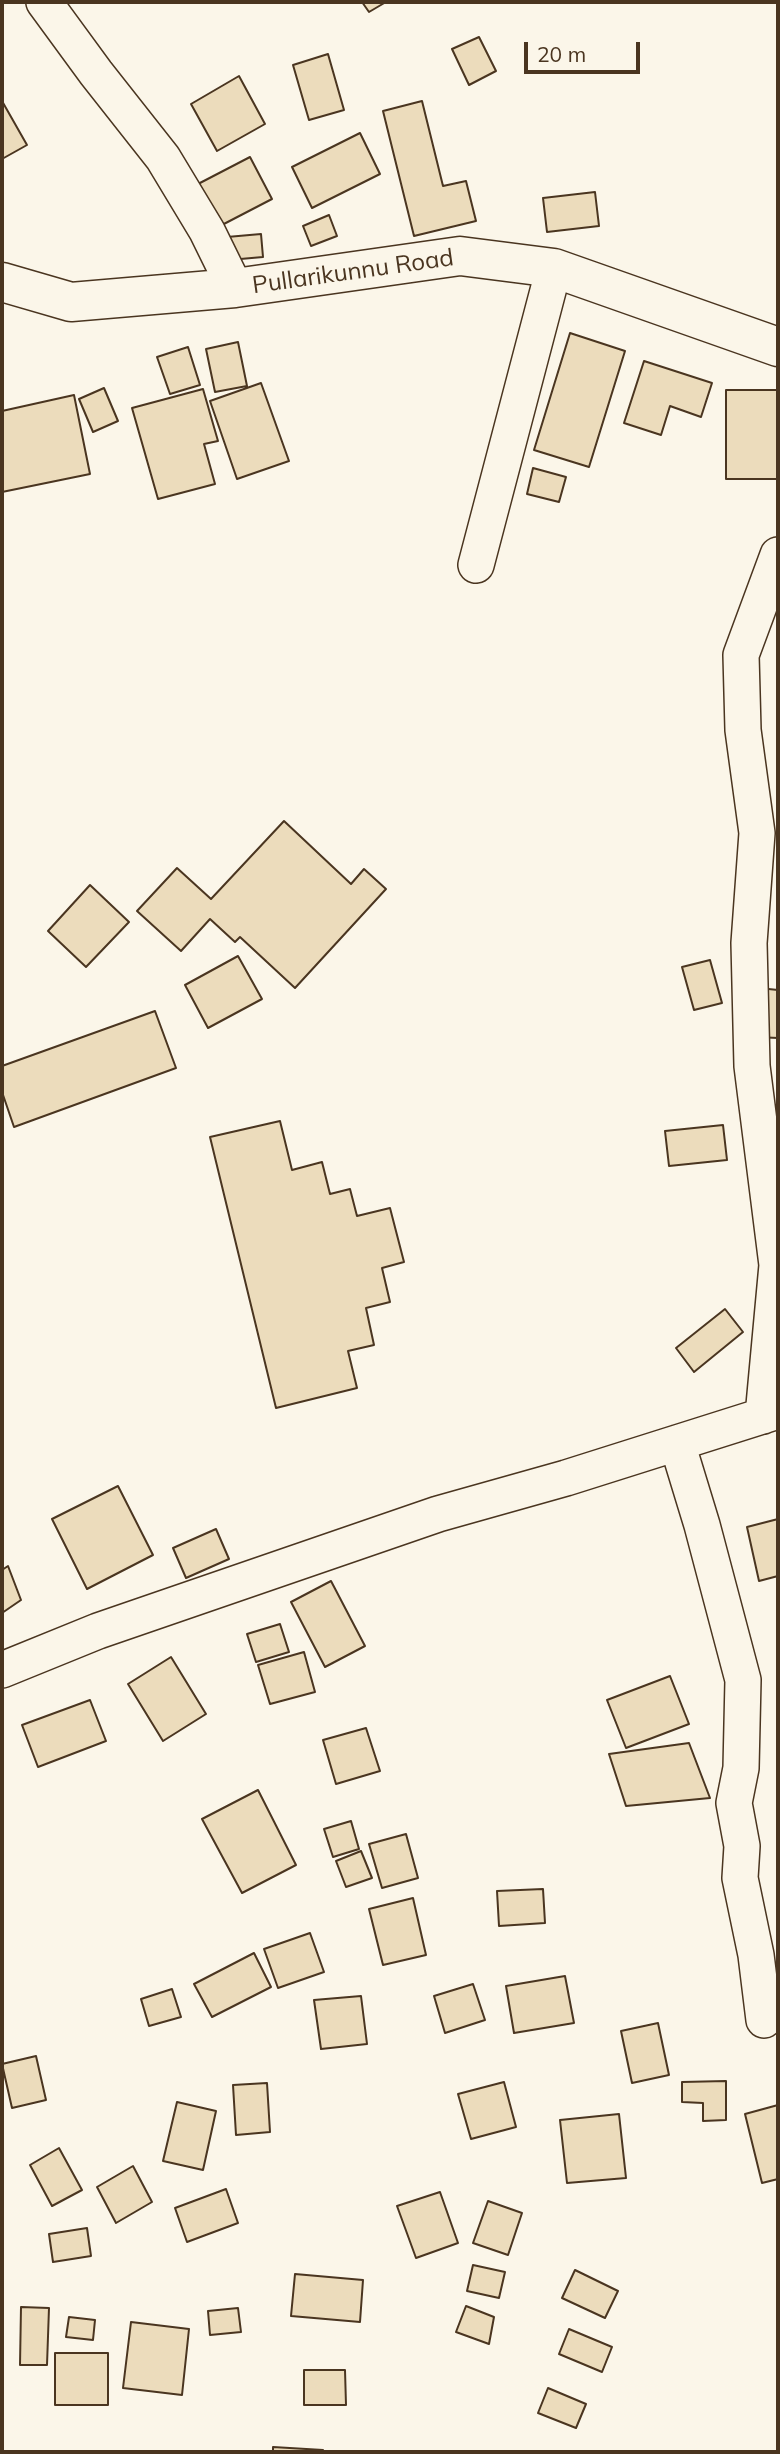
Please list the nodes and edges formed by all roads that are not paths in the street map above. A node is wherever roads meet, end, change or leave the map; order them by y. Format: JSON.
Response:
{"nodes":[{"id":1,"x":44,"y":2,"type":"edge"},
{"id":2,"x":554,"y":268,"type":"junction"},
{"id":3,"x":2,"y":282,"type":"edge"},
{"id":4,"x":235,"y":288,"type":"junction"},
{"id":5,"x":778,"y":347,"type":"edge"},
{"id":6,"x":778,"y":555,"type":"edge"},
{"id":7,"x":476,"y":565,"type":"dead end"},
{"id":8,"x":771,"y":1413,"type":"edge"},
{"id":9,"x":677,"y":1443,"type":"junction"},
{"id":10,"x":2,"y":1670,"type":"edge"},
{"id":11,"x":764,"y":2020,"type":"dead end"}],
"edges":[{"from":1,"to":4,"type":"street"},
{"from":2,"to":4,"type":"main road","name":"Pullarikunnu Road"},
{"from":2,"to":5,"type":"main road","name":"Pullarikunnu Road"},
{"from":2,"to":7,"type":"street"},
{"from":3,"to":4,"type":"main road","name":"Pullarikunnu Road"},
{"from":6,"to":8,"type":"street"},
{"from":8,"to":9,"type":"street"},
{"from":9,"to":10,"type":"street"},
{"from":9,"to":11,"type":"street"}]}
